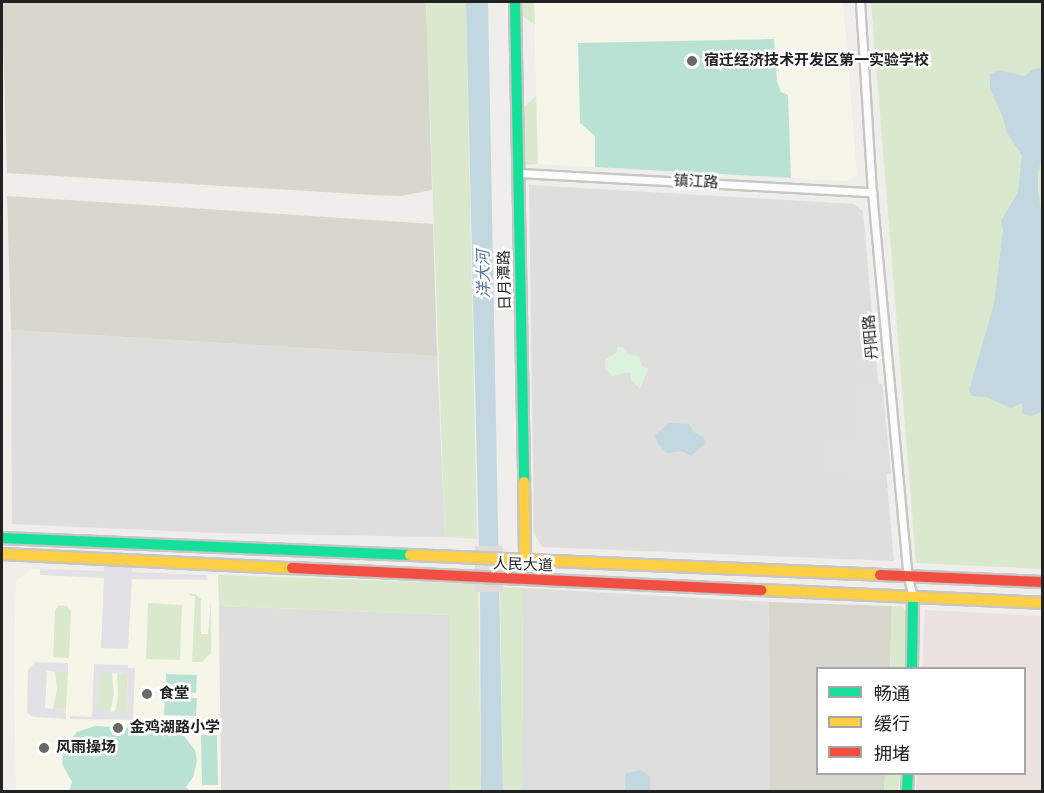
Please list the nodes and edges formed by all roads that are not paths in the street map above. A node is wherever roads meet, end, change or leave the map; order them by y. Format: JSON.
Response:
{"nodes":[{"id":1,"x":515,"y":2,"type":"edge"},
{"id":2,"x":860,"y":2,"type":"edge"},
{"id":3,"x":519,"y":173,"type":"junction"},
{"id":4,"x":872,"y":192,"type":"junction"},
{"id":5,"x":2,"y":538,"type":"edge"},
{"id":6,"x":48,"y":540,"type":"junction"},
{"id":7,"x":2,"y":554,"type":"edge"},
{"id":8,"x":49,"y":556,"type":"junction"},
{"id":9,"x":525,"y":558,"type":"junction"},
{"id":10,"x":850,"y":574,"type":"junction"},
{"id":11,"x":908,"y":577,"type":"junction"},
{"id":12,"x":1042,"y":582,"type":"edge"},
{"id":13,"x":847,"y":594,"type":"junction"},
{"id":14,"x":913,"y":597,"type":"junction"},
{"id":15,"x":1042,"y":603,"type":"edge"},
{"id":16,"x":912,"y":667,"type":"edge"},
{"id":17,"x":908,"y":775,"type":"edge"},
{"id":18,"x":907,"y":792,"type":"edge"}],
"edges":[{"from":1,"to":3,"type":"main road","name":"日月潭路"},
{"from":2,"to":4,"type":"street","name":"丹阳路"},
{"from":3,"to":4,"type":"street","name":"镇江路"},
{"from":3,"to":9,"type":"main road","name":"日月潭路"},
{"from":4,"to":11,"type":"street","name":"丹阳路"},
{"from":5,"to":6,"type":"main road","name":"人民大道"},
{"from":6,"to":8,"type":"main road"},
{"from":6,"to":9,"type":"main road","name":"人民大道"},
{"from":7,"to":8,"type":"main road","name":"人民大道"},
{"from":8,"to":13,"type":"main road","name":"人民大道"},
{"from":9,"to":10,"type":"main road","name":"人民大道"},
{"from":10,"to":11,"type":"main road","name":"人民大道"},
{"from":10,"to":13,"type":"main road"},
{"from":11,"to":12,"type":"main road","name":"人民大道"},
{"from":11,"to":14,"type":"street","name":"丹阳路"},
{"from":13,"to":14,"type":"main road","name":"人民大道"},
{"from":14,"to":15,"type":"main road","name":"人民大道"},
{"from":14,"to":16,"type":"main road","name":"丹阳路"},
{"from":17,"to":18,"type":"main road"}]}
